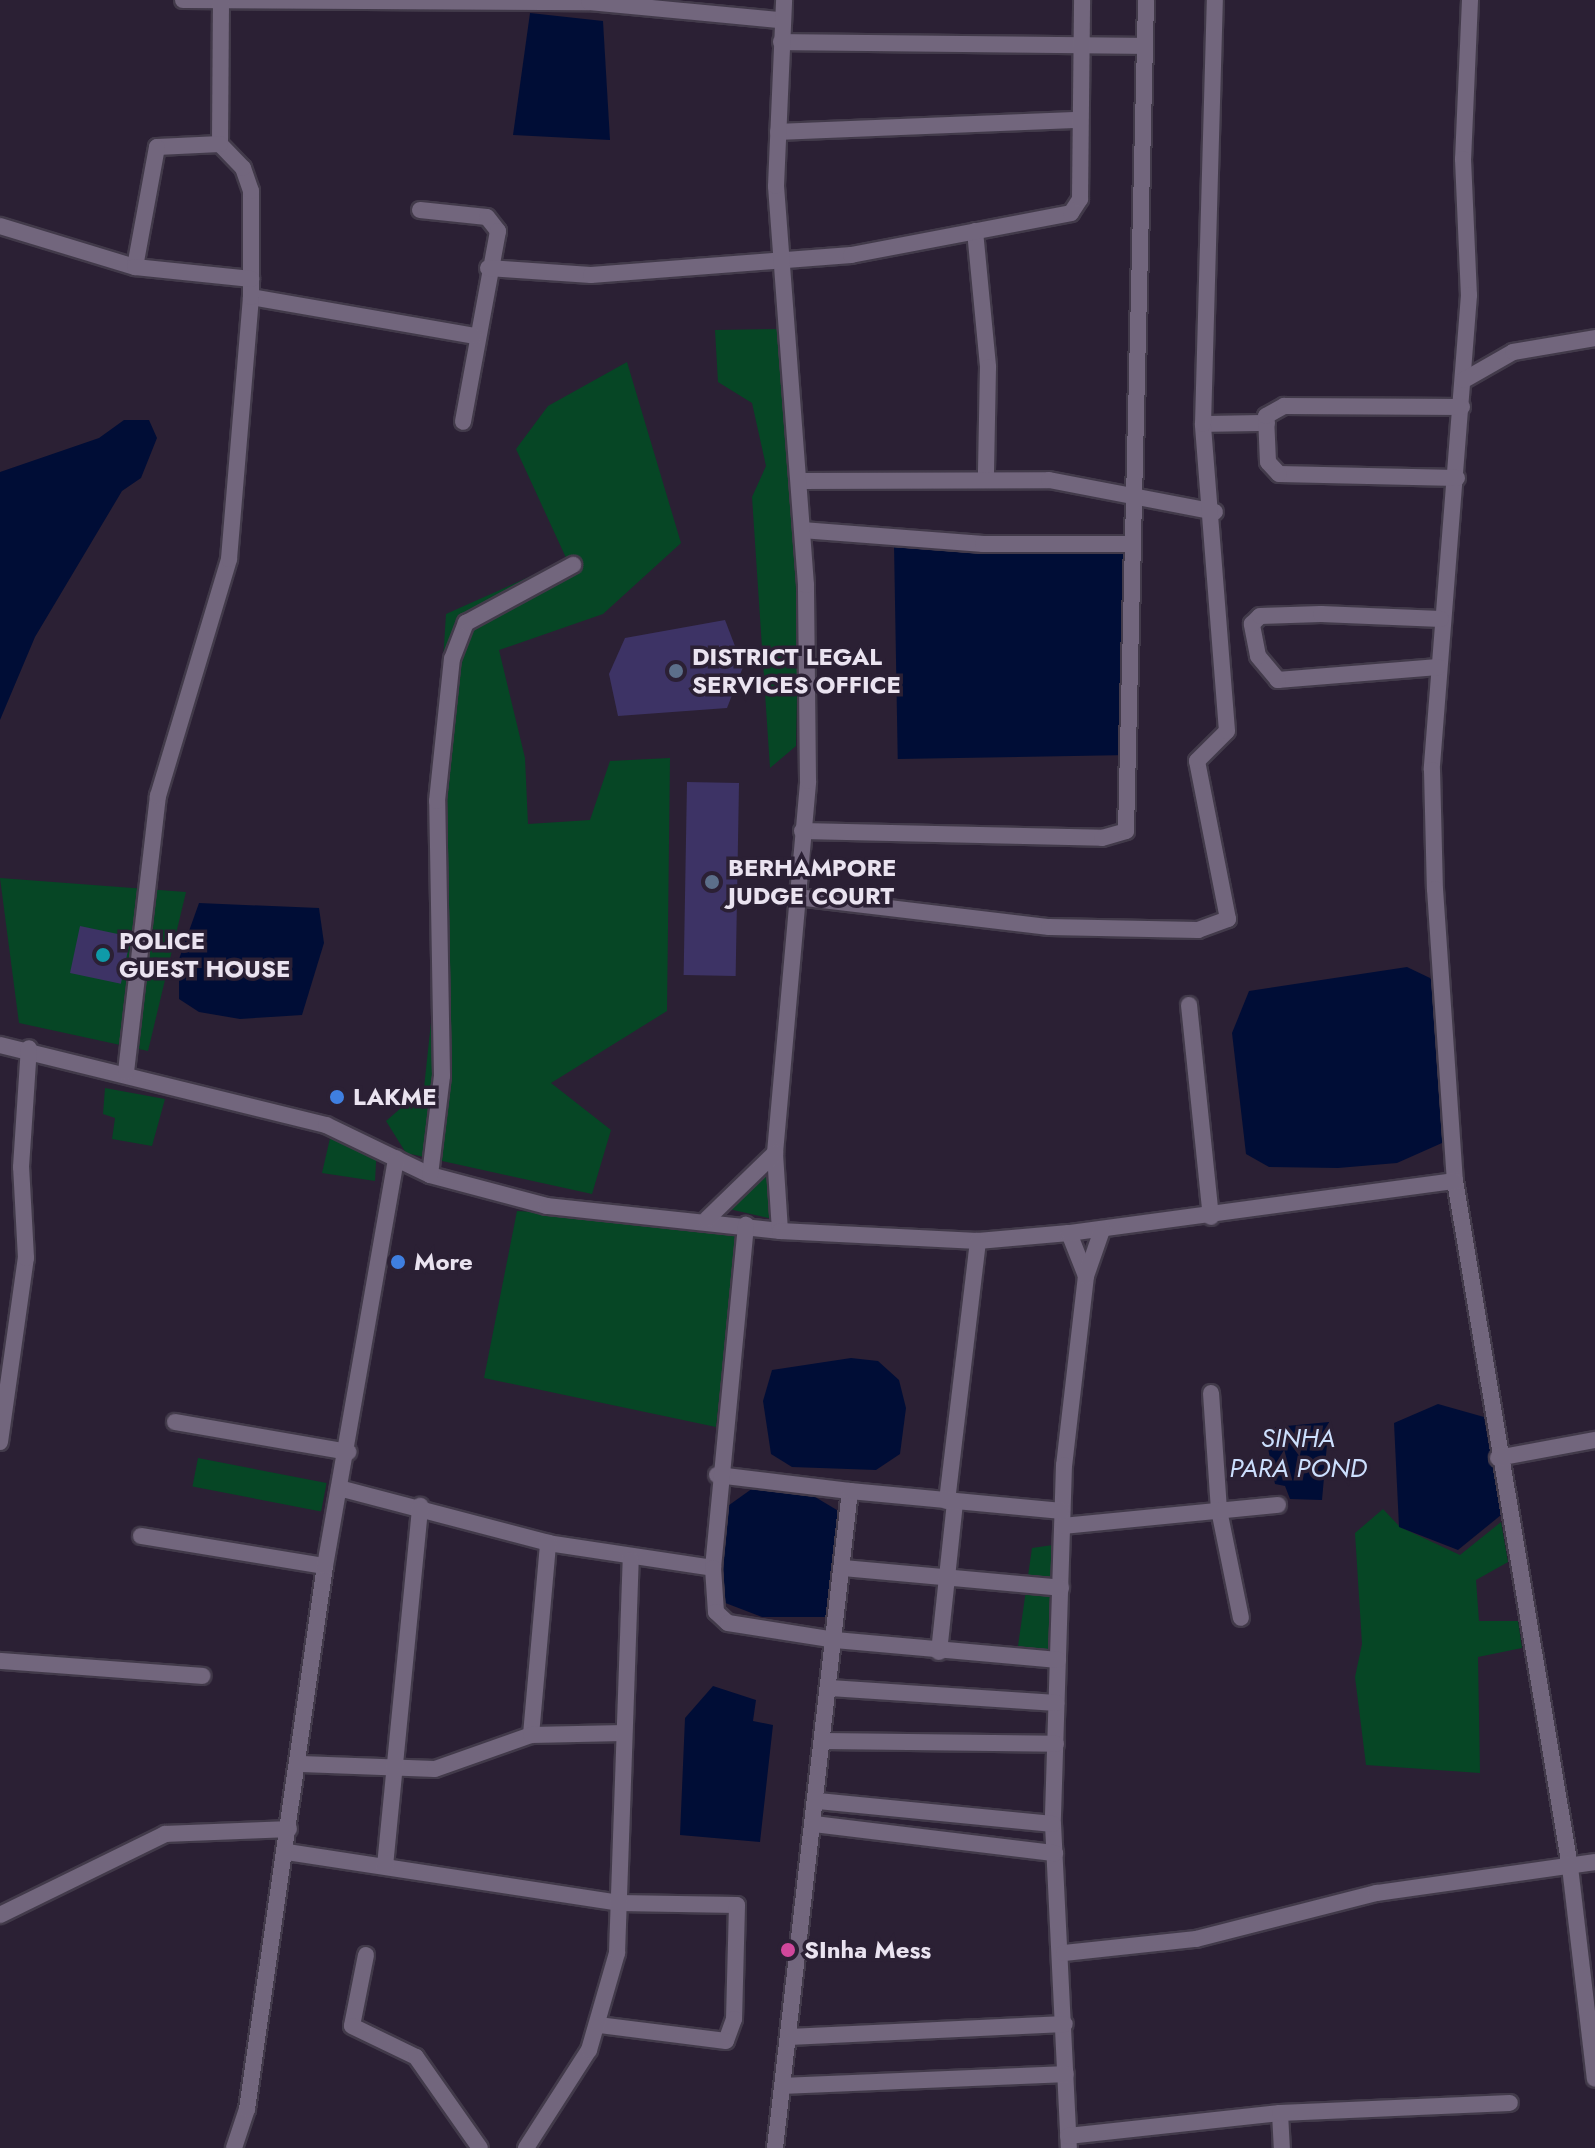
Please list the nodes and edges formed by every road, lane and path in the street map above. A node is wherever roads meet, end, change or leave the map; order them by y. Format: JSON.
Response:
{"nodes":[{"id":1,"x":183,"y":0,"type":"edge"},
{"id":2,"x":784,"y":0,"type":"edge"},
{"id":3,"x":1082,"y":0,"type":"edge"},
{"id":4,"x":1146,"y":0,"type":"edge"},
{"id":5,"x":1215,"y":0,"type":"edge"},
{"id":6,"x":1470,"y":0,"type":"edge"},
{"id":7,"x":293,"y":1,"type":"edge"},
{"id":8,"x":459,"y":1,"type":"edge"},
{"id":9,"x":221,"y":3,"type":"junction"},
{"id":10,"x":781,"y":20,"type":"junction"},
{"id":11,"x":781,"y":42,"type":"junction"},
{"id":12,"x":1081,"y":43,"type":"junction"},
{"id":13,"x":1144,"y":46,"type":"junction"},
{"id":14,"x":1079,"y":120,"type":"junction"},
{"id":15,"x":778,"y":132,"type":"junction"},
{"id":16,"x":220,"y":144,"type":"junction"},
{"id":17,"x":420,"y":210,"type":"dead end"},
{"id":18,"x":0,"y":226,"type":"edge"},
{"id":19,"x":975,"y":231,"type":"junction"},
{"id":20,"x":782,"y":260,"type":"junction"},
{"id":21,"x":135,"y":267,"type":"junction"},
{"id":22,"x":488,"y":268,"type":"junction"},
{"id":23,"x":251,"y":279,"type":"junction"},
{"id":24,"x":251,"y":297,"type":"junction"},
{"id":25,"x":474,"y":336,"type":"junction"},
{"id":26,"x":1595,"y":338,"type":"edge"},
{"id":27,"x":1464,"y":380,"type":"junction"},
{"id":28,"x":1462,"y":407,"type":"junction"},
{"id":29,"x":463,"y":422,"type":"dead end"},
{"id":30,"x":1267,"y":423,"type":"junction"},
{"id":31,"x":1203,"y":424,"type":"junction"},
{"id":32,"x":986,"y":475,"type":"junction"},
{"id":33,"x":1457,"y":478,"type":"junction"},
{"id":34,"x":799,"y":481,"type":"junction"},
{"id":35,"x":1129,"y":495,"type":"junction"},
{"id":36,"x":1215,"y":512,"type":"junction"},
{"id":37,"x":802,"y":530,"type":"junction"},
{"id":38,"x":1129,"y":544,"type":"junction"},
{"id":39,"x":573,"y":565,"type":"dead end"},
{"id":40,"x":1441,"y":619,"type":"junction"},
{"id":41,"x":1438,"y":667,"type":"junction"},
{"id":42,"x":802,"y":831,"type":"junction"},
{"id":43,"x":797,"y":897,"type":"junction"},
{"id":44,"x":1189,"y":1005,"type":"dead end"},
{"id":45,"x":0,"y":1045,"type":"edge"},
{"id":46,"x":29,"y":1048,"type":"junction"},
{"id":47,"x":126,"y":1072,"type":"junction"},
{"id":48,"x":775,"y":1153,"type":"junction"},
{"id":49,"x":396,"y":1158,"type":"junction"},
{"id":50,"x":430,"y":1175,"type":"junction"},
{"id":51,"x":1455,"y":1181,"type":"junction"},
{"id":52,"x":1211,"y":1217,"type":"junction"},
{"id":53,"x":707,"y":1219,"type":"junction"},
{"id":54,"x":746,"y":1225,"type":"junction"},
{"id":55,"x":1102,"y":1230,"type":"junction"},
{"id":56,"x":780,"y":1231,"type":"junction"},
{"id":57,"x":1069,"y":1233,"type":"junction"},
{"id":58,"x":978,"y":1241,"type":"junction"},
{"id":59,"x":1086,"y":1276,"type":"junction"},
{"id":60,"x":1211,"y":1393,"type":"dead end"},
{"id":61,"x":175,"y":1422,"type":"dead end"},
{"id":62,"x":1595,"y":1440,"type":"edge"},
{"id":63,"x":0,"y":1442,"type":"edge"},
{"id":64,"x":348,"y":1452,"type":"junction"},
{"id":65,"x":1498,"y":1458,"type":"junction"},
{"id":66,"x":717,"y":1475,"type":"junction"},
{"id":67,"x":339,"y":1488,"type":"junction"},
{"id":68,"x":850,"y":1491,"type":"junction"},
{"id":69,"x":951,"y":1502,"type":"junction"},
{"id":70,"x":1278,"y":1505,"type":"dead end"},
{"id":71,"x":420,"y":1506,"type":"junction"},
{"id":72,"x":1219,"y":1510,"type":"junction"},
{"id":73,"x":1062,"y":1518,"type":"junction"},
{"id":74,"x":141,"y":1536,"type":"dead end"},
{"id":75,"x":548,"y":1543,"type":"junction"},
{"id":76,"x":631,"y":1560,"type":"junction"},
{"id":77,"x":325,"y":1566,"type":"junction"},
{"id":78,"x":713,"y":1568,"type":"junction"},
{"id":79,"x":843,"y":1568,"type":"junction"},
{"id":80,"x":948,"y":1576,"type":"junction"},
{"id":81,"x":1061,"y":1588,"type":"junction"},
{"id":82,"x":1241,"y":1618,"type":"dead end"},
{"id":83,"x":835,"y":1640,"type":"junction"},
{"id":84,"x":939,"y":1652,"type":"junction"},
{"id":85,"x":1058,"y":1660,"type":"junction"},
{"id":86,"x":0,"y":1661,"type":"edge"},
{"id":87,"x":202,"y":1676,"type":"dead end"},
{"id":88,"x":830,"y":1688,"type":"junction"},
{"id":89,"x":1057,"y":1703,"type":"junction"},
{"id":90,"x":624,"y":1733,"type":"junction"},
{"id":91,"x":531,"y":1735,"type":"junction"},
{"id":92,"x":824,"y":1741,"type":"junction"},
{"id":93,"x":1056,"y":1744,"type":"junction"},
{"id":94,"x":301,"y":1764,"type":"junction"},
{"id":95,"x":391,"y":1768,"type":"junction"},
{"id":96,"x":818,"y":1801,"type":"junction"},
{"id":97,"x":814,"y":1824,"type":"junction"},
{"id":98,"x":1053,"y":1824,"type":"junction"},
{"id":99,"x":289,"y":1829,"type":"junction"},
{"id":100,"x":287,"y":1852,"type":"junction"},
{"id":101,"x":1055,"y":1853,"type":"junction"},
{"id":102,"x":1595,"y":1862,"type":"edge"},
{"id":103,"x":385,"y":1866,"type":"junction"},
{"id":104,"x":1570,"y":1867,"type":"junction"},
{"id":105,"x":619,"y":1903,"type":"junction"},
{"id":106,"x":0,"y":1915,"type":"edge"},
{"id":107,"x":1064,"y":1953,"type":"junction"},
{"id":108,"x":366,"y":1955,"type":"dead end"},
{"id":109,"x":1065,"y":2024,"type":"junction"},
{"id":110,"x":600,"y":2025,"type":"junction"},
{"id":111,"x":789,"y":2037,"type":"junction"},
{"id":112,"x":1066,"y":2074,"type":"junction"},
{"id":113,"x":1595,"y":2079,"type":"edge"},
{"id":114,"x":783,"y":2086,"type":"junction"},
{"id":115,"x":1510,"y":2103,"type":"dead end"},
{"id":116,"x":1280,"y":2113,"type":"junction"},
{"id":117,"x":1068,"y":2142,"type":"edge"},
{"id":118,"x":234,"y":2148,"type":"edge"},
{"id":119,"x":480,"y":2148,"type":"edge"},
{"id":120,"x":526,"y":2148,"type":"edge"},
{"id":121,"x":775,"y":2148,"type":"edge"},
{"id":122,"x":1282,"y":2148,"type":"edge"}],
"edges":[{"from":1,"to":9,"type":"street"},
{"from":2,"to":10,"type":"street"},
{"from":3,"to":12,"type":"street"},
{"from":4,"to":13,"type":"street"},
{"from":5,"to":31,"type":"street"},
{"from":6,"to":27,"type":"street"},
{"from":7,"to":8,"type":"street"},
{"from":7,"to":9,"type":"street"},
{"from":8,"to":10,"type":"street"},
{"from":9,"to":16,"type":"street"},
{"from":10,"to":11,"type":"street"},
{"from":11,"to":12,"type":"street"},
{"from":11,"to":15,"type":"street"},
{"from":12,"to":13,"type":"street"},
{"from":12,"to":14,"type":"street"},
{"from":13,"to":35,"type":"street"},
{"from":14,"to":15,"type":"street"},
{"from":14,"to":19,"type":"street"},
{"from":15,"to":20,"type":"street"},
{"from":16,"to":21,"type":"street"},
{"from":16,"to":23,"type":"street"},
{"from":17,"to":22,"type":"street"},
{"from":18,"to":21,"type":"street"},
{"from":19,"to":20,"type":"street"},
{"from":19,"to":32,"type":"street"},
{"from":20,"to":22,"type":"street"},
{"from":20,"to":34,"type":"street"},
{"from":21,"to":23,"type":"street"},
{"from":22,"to":25,"type":"street"},
{"from":23,"to":24,"type":"street"},
{"from":24,"to":25,"type":"street"},
{"from":24,"to":47,"type":"street"},
{"from":25,"to":29,"type":"street"},
{"from":26,"to":27,"type":"street"},
{"from":27,"to":28,"type":"street"},
{"from":28,"to":30,"type":"street"},
{"from":28,"to":33,"type":"street"},
{"from":30,"to":31,"type":"street"},
{"from":30,"to":33,"type":"street"},
{"from":31,"to":36,"type":"street"},
{"from":32,"to":34,"type":"street"},
{"from":32,"to":35,"type":"street"},
{"from":33,"to":40,"type":"street"},
{"from":34,"to":37,"type":"street"},
{"from":35,"to":36,"type":"street"},
{"from":35,"to":38,"type":"street"},
{"from":36,"to":43,"type":"street"},
{"from":37,"to":38,"type":"street"},
{"from":37,"to":42,"type":"street"},
{"from":38,"to":42,"type":"street"},
{"from":39,"to":50,"type":"street"},
{"from":40,"to":41,"type":"street"},
{"from":40,"to":41,"type":"street"},
{"from":41,"to":51,"type":"street"},
{"from":42,"to":43,"type":"street"},
{"from":43,"to":48,"type":"street"},
{"from":44,"to":52,"type":"street"},
{"from":45,"to":46,"type":"street"},
{"from":46,"to":47,"type":"street"},
{"from":46,"to":63,"type":"street"},
{"from":47,"to":49,"type":"street"},
{"from":48,"to":53,"type":"street"},
{"from":48,"to":56,"type":"street"},
{"from":49,"to":50,"type":"street"},
{"from":49,"to":64,"type":"street"},
{"from":50,"to":53,"type":"street"},
{"from":51,"to":52,"type":"street"},
{"from":51,"to":65,"type":"street"},
{"from":52,"to":55,"type":"street"},
{"from":53,"to":54,"type":"street"},
{"from":54,"to":56,"type":"street"},
{"from":54,"to":66,"type":"street"},
{"from":55,"to":57,"type":"street"},
{"from":55,"to":59,"type":"street"},
{"from":56,"to":58,"type":"street"},
{"from":57,"to":58,"type":"street"},
{"from":57,"to":59,"type":"street"},
{"from":58,"to":69,"type":"street"},
{"from":59,"to":73,"type":"street"},
{"from":60,"to":72,"type":"street"},
{"from":61,"to":64,"type":"street"},
{"from":62,"to":65,"type":"street"},
{"from":64,"to":67,"type":"street"},
{"from":65,"to":104,"type":"street"},
{"from":66,"to":68,"type":"street"},
{"from":66,"to":78,"type":"street"},
{"from":67,"to":71,"type":"street"},
{"from":67,"to":77,"type":"street"},
{"from":68,"to":69,"type":"street"},
{"from":68,"to":79,"type":"street"},
{"from":69,"to":73,"type":"street"},
{"from":69,"to":80,"type":"street"},
{"from":70,"to":72,"type":"street"},
{"from":71,"to":75,"type":"street"},
{"from":71,"to":95,"type":"street"},
{"from":72,"to":73,"type":"street"},
{"from":72,"to":82,"type":"street"},
{"from":73,"to":81,"type":"street"},
{"from":74,"to":77,"type":"street"},
{"from":75,"to":76,"type":"street"},
{"from":75,"to":91,"type":"street"},
{"from":76,"to":78,"type":"street"},
{"from":76,"to":90,"type":"street"},
{"from":77,"to":94,"type":"street"},
{"from":78,"to":83,"type":"street"},
{"from":79,"to":80,"type":"street"},
{"from":79,"to":83,"type":"street"},
{"from":80,"to":81,"type":"street"},
{"from":80,"to":84,"type":"street"},
{"from":81,"to":85,"type":"street"},
{"from":83,"to":84,"type":"street"},
{"from":83,"to":88,"type":"street"},
{"from":84,"to":85,"type":"street"},
{"from":85,"to":89,"type":"street"},
{"from":86,"to":87,"type":"street"},
{"from":88,"to":89,"type":"street"},
{"from":88,"to":92,"type":"street"},
{"from":89,"to":93,"type":"street"},
{"from":90,"to":91,"type":"street"},
{"from":90,"to":105,"type":"street"},
{"from":91,"to":95,"type":"street"},
{"from":92,"to":93,"type":"street"},
{"from":92,"to":96,"type":"street"},
{"from":93,"to":98,"type":"street"},
{"from":94,"to":95,"type":"street"},
{"from":94,"to":99,"type":"street"},
{"from":95,"to":103,"type":"street"},
{"from":96,"to":97,"type":"street"},
{"from":96,"to":98,"type":"street"},
{"from":97,"to":101,"type":"street"},
{"from":97,"to":111,"type":"street"},
{"from":98,"to":101,"type":"street"},
{"from":99,"to":100,"type":"street"},
{"from":99,"to":106,"type":"street"},
{"from":100,"to":103,"type":"street"},
{"from":100,"to":118,"type":"street"},
{"from":101,"to":107,"type":"street"},
{"from":102,"to":104,"type":"street"},
{"from":103,"to":105,"type":"street"},
{"from":104,"to":107,"type":"street"},
{"from":104,"to":113,"type":"street"},
{"from":105,"to":110,"type":"street"},
{"from":105,"to":110,"type":"street"},
{"from":107,"to":109,"type":"street"},
{"from":108,"to":119,"type":"street"},
{"from":109,"to":111,"type":"street"},
{"from":109,"to":112,"type":"street"},
{"from":110,"to":120,"type":"street"},
{"from":111,"to":114,"type":"street"},
{"from":112,"to":114,"type":"street"},
{"from":112,"to":117,"type":"street"},
{"from":114,"to":121,"type":"street"},
{"from":115,"to":116,"type":"street"},
{"from":116,"to":117,"type":"street"},
{"from":116,"to":122,"type":"street"}]}
